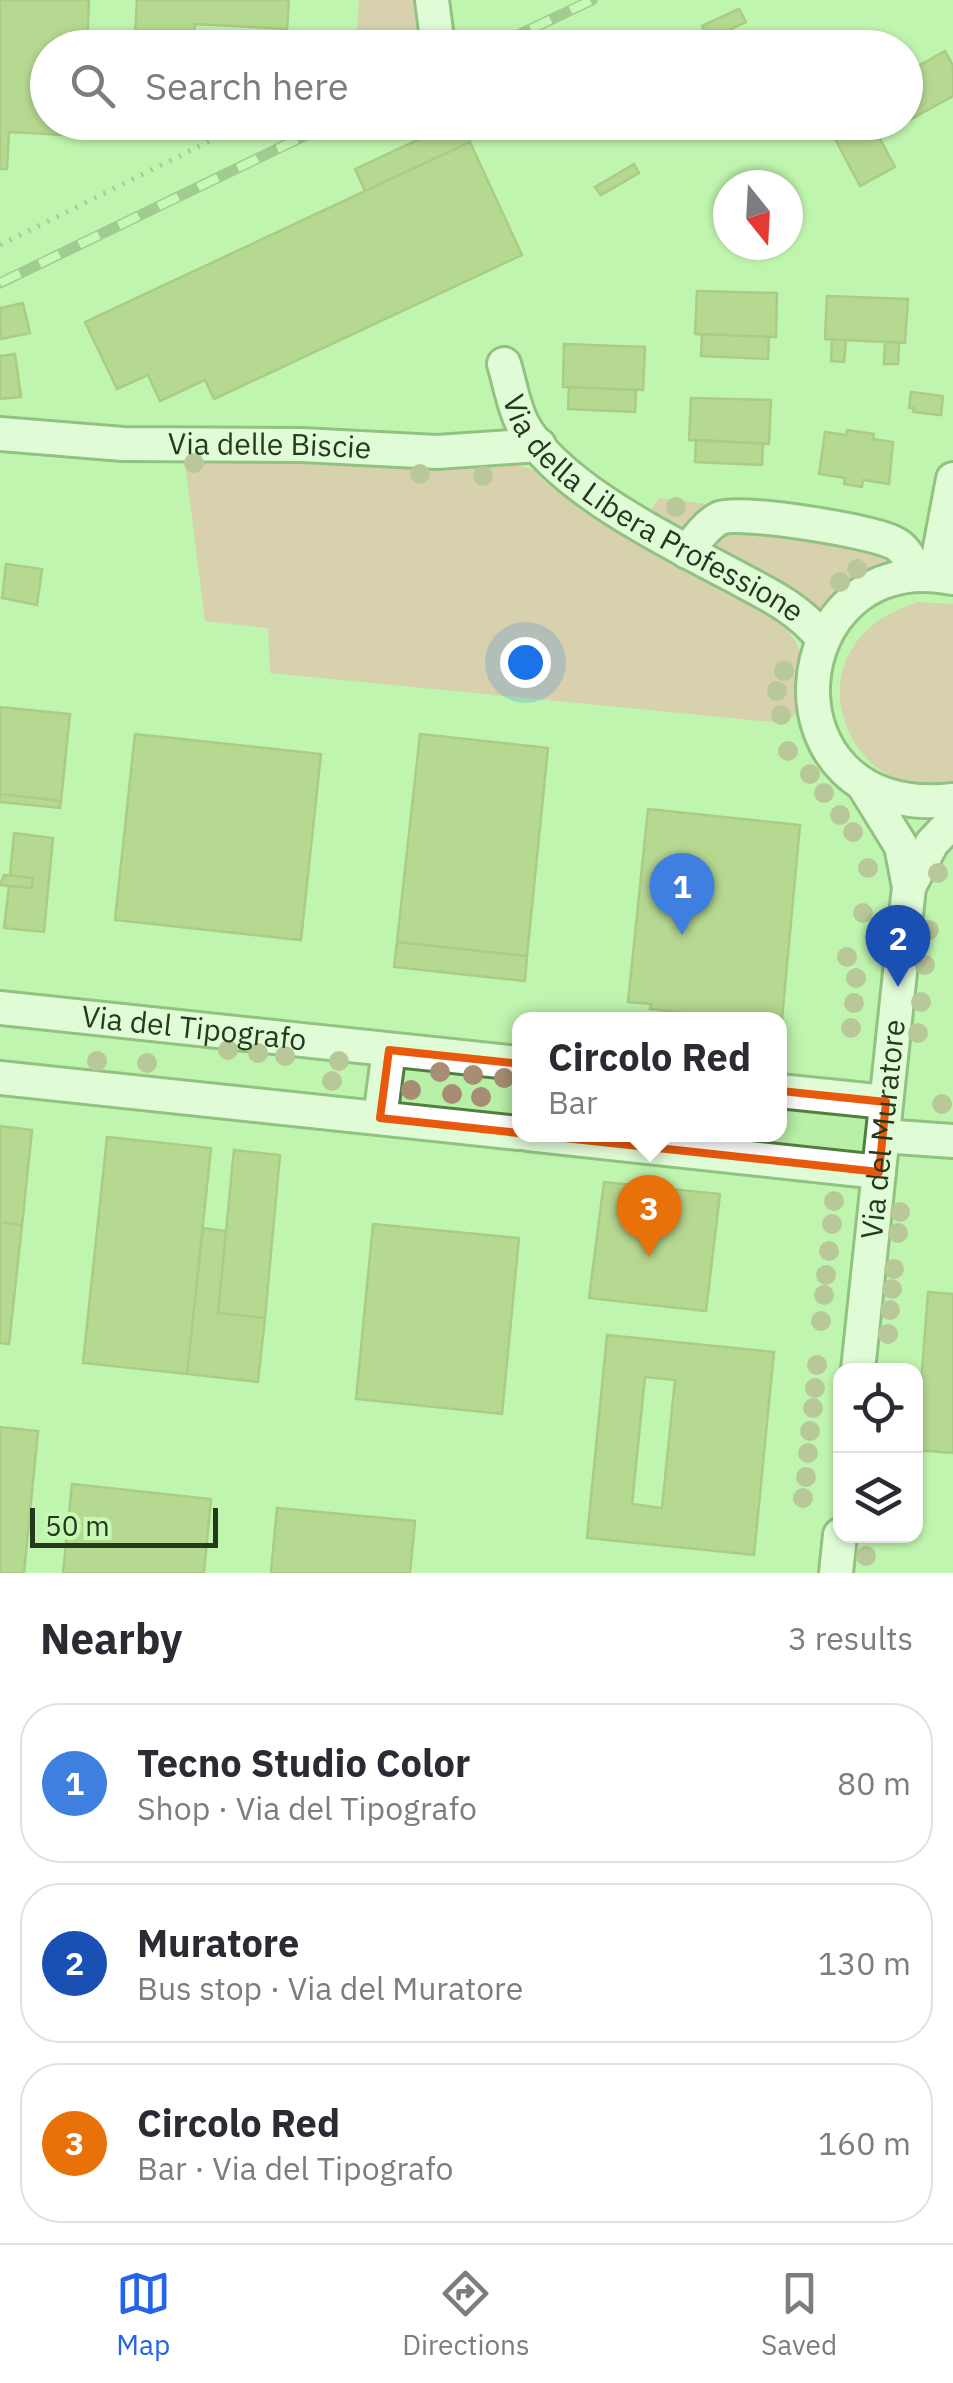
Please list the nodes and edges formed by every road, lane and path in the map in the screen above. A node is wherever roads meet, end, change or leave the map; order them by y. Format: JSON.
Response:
{"nodes":[{"id":1,"x":211,"y":140,"type":"edge"},
{"id":2,"x":0,"y":244,"type":"edge"},
{"id":3,"x":504,"y":364,"type":"dead end"},
{"id":4,"x":0,"y":434,"type":"edge"},
{"id":5,"x":539,"y":445,"type":"junction"},
{"id":6,"x":953,"y":479,"type":"edge"},
{"id":7,"x":687,"y":552,"type":"junction"},
{"id":8,"x":936,"y":576,"type":"edge"},
{"id":9,"x":822,"y":640,"type":"junction"},
{"id":10,"x":864,"y":786,"type":"junction"},
{"id":11,"x":953,"y":800,"type":"edge"},
{"id":12,"x":953,"y":821,"type":"edge"},
{"id":13,"x":909,"y":887,"type":"junction"},
{"id":14,"x":0,"y":1008,"type":"edge"},
{"id":15,"x":389,"y":1050,"type":"junction"},
{"id":16,"x":512,"y":1062,"type":"edge"},
{"id":17,"x":0,"y":1078,"type":"edge"},
{"id":18,"x":787,"y":1092,"type":"edge"},
{"id":19,"x":886,"y":1102,"type":"junction"},
{"id":20,"x":380,"y":1118,"type":"junction"},
{"id":21,"x":512,"y":1133,"type":"edge"},
{"id":22,"x":883,"y":1136,"type":"junction"},
{"id":23,"x":602,"y":1142,"type":"edge"},
{"id":24,"x":953,"y":1142,"type":"edge"},
{"id":25,"x":879,"y":1172,"type":"junction"},
{"id":26,"x":859,"y":1363,"type":"edge"},
{"id":27,"x":839,"y":1543,"type":"edge"},
{"id":28,"x":836,"y":1573,"type":"edge"}],
"edges":[{"from":1,"to":2,"type":"path"},
{"from":3,"to":5,"type":"street","name":"Via della Libera Professione"},
{"from":4,"to":5,"type":"street","name":"Via delle Biscie"},
{"from":5,"to":7,"type":"street","name":"Via della Libera Professione"},
{"from":6,"to":8,"type":"street"},
{"from":7,"to":8,"type":"street"},
{"from":7,"to":9,"type":"street","name":"Via della Libera Professione"},
{"from":8,"to":9,"type":"street"},
{"from":9,"to":10,"type":"street","name":"Via del Muratore"},
{"from":10,"to":11,"type":"street"},
{"from":10,"to":13,"type":"street","name":"Via del Muratore"},
{"from":12,"to":13,"type":"street","name":"Via del Muratore"},
{"from":13,"to":19,"type":"street","name":"Via del Muratore"},
{"from":14,"to":15,"type":"street","name":"Via del Tipografo"},
{"from":15,"to":16,"type":"street","name":"Via del Tipografo"},
{"from":15,"to":20,"type":"street"},
{"from":17,"to":20,"type":"street"},
{"from":18,"to":19,"type":"street"},
{"from":19,"to":22,"type":"street","name":"Via del Muratore"},
{"from":20,"to":21,"type":"street"},
{"from":22,"to":24,"type":"street"},
{"from":22,"to":25,"type":"street","name":"Via del Muratore"},
{"from":23,"to":25,"type":"street"},
{"from":25,"to":26,"type":"street","name":"Via del Muratore"},
{"from":27,"to":28,"type":"street"}]}
